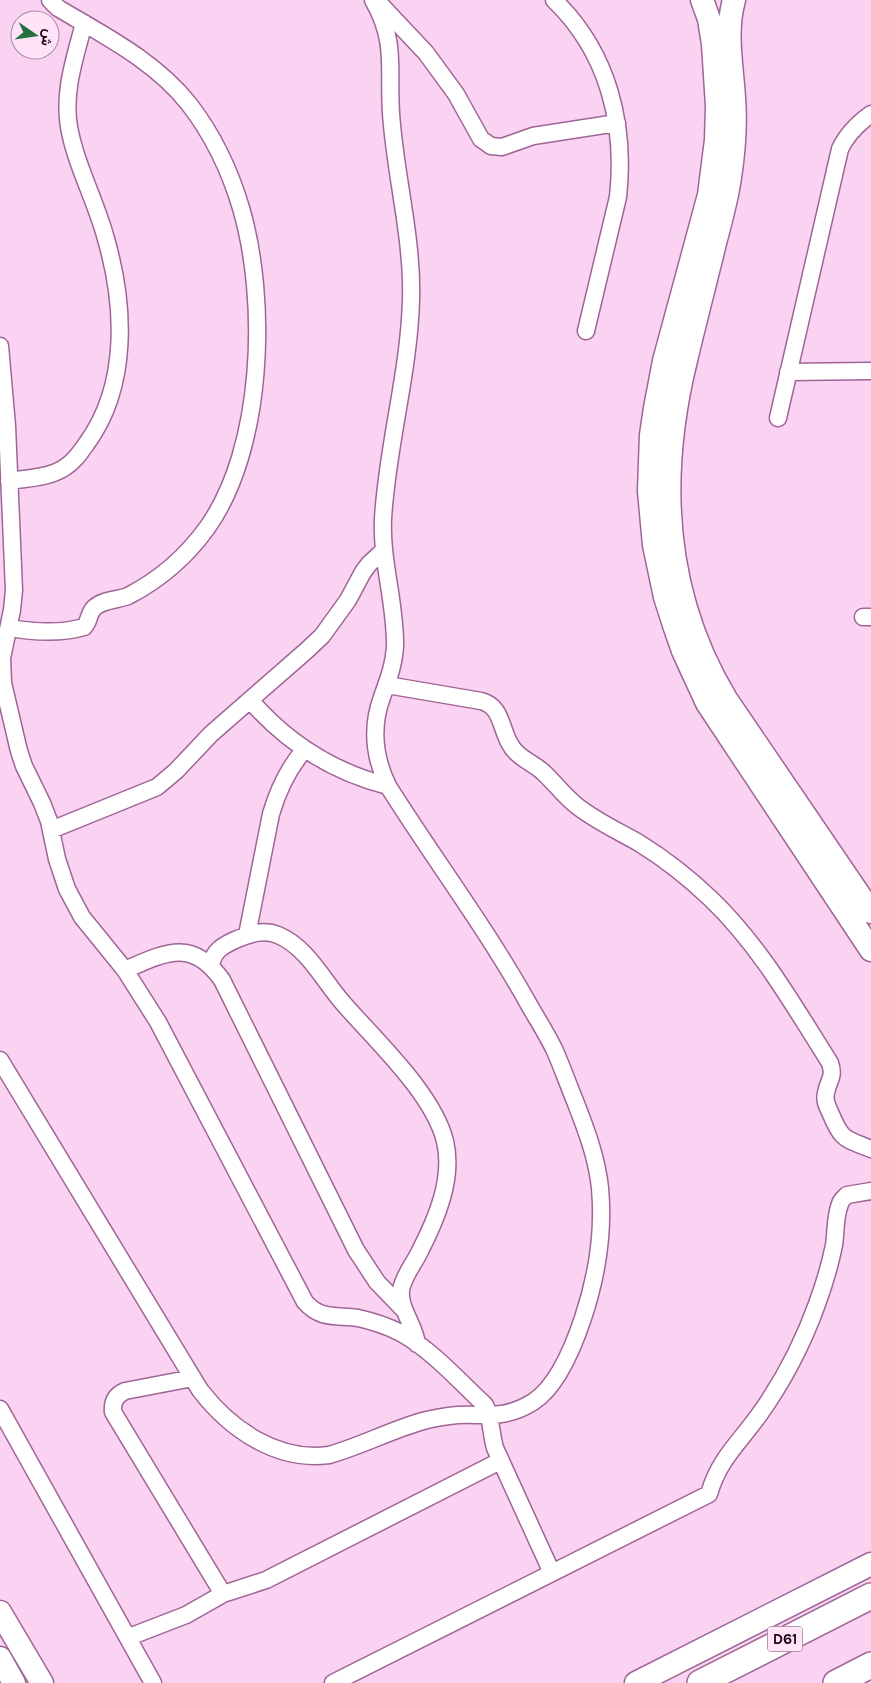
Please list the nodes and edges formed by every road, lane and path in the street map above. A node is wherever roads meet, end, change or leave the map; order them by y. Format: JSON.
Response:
{"nodes":[{"id":1,"x":50,"y":0,"type":"edge"},
{"id":2,"x":374,"y":0,"type":"edge"},
{"id":3,"x":554,"y":0,"type":"edge"},
{"id":4,"x":702,"y":0,"type":"edge"},
{"id":5,"x":708,"y":0,"type":"edge"},
{"id":6,"x":724,"y":0,"type":"edge"},
{"id":7,"x":734,"y":0,"type":"edge"},
{"id":8,"x":84,"y":23,"type":"junction"},
{"id":9,"x":871,"y":114,"type":"edge"},
{"id":10,"x":618,"y":124,"type":"junction"},
{"id":11,"x":586,"y":331,"type":"dead end"},
{"id":12,"x":0,"y":346,"type":"edge"},
{"id":13,"x":871,"y":371,"type":"edge"},
{"id":14,"x":788,"y":372,"type":"junction"},
{"id":15,"x":778,"y":418,"type":"dead end"},
{"id":16,"x":9,"y":481,"type":"junction"},
{"id":17,"x":383,"y":551,"type":"junction"},
{"id":18,"x":9,"y":628,"type":"junction"},
{"id":19,"x":387,"y":685,"type":"junction"},
{"id":20,"x":250,"y":700,"type":"junction"},
{"id":21,"x":304,"y":750,"type":"junction"},
{"id":22,"x":388,"y":786,"type":"junction"},
{"id":23,"x":51,"y":830,"type":"junction"},
{"id":24,"x":871,"y":912,"type":"edge"},
{"id":25,"x":247,"y":935,"type":"junction"},
{"id":26,"x":871,"y":950,"type":"edge"},
{"id":27,"x":211,"y":966,"type":"junction"},
{"id":28,"x":124,"y":970,"type":"junction"},
{"id":29,"x":2,"y":1067,"type":"edge"},
{"id":30,"x":871,"y":1150,"type":"edge"},
{"id":31,"x":871,"y":1191,"type":"edge"},
{"id":32,"x":404,"y":1310,"type":"junction"},
{"id":33,"x":417,"y":1344,"type":"junction"},
{"id":34,"x":193,"y":1378,"type":"junction"},
{"id":35,"x":0,"y":1409,"type":"edge"},
{"id":36,"x":490,"y":1416,"type":"junction"},
{"id":37,"x":500,"y":1461,"type":"junction"},
{"id":38,"x":871,"y":1564,"type":"edge"},
{"id":39,"x":552,"y":1573,"type":"junction"},
{"id":40,"x":224,"y":1594,"type":"junction"},
{"id":41,"x":871,"y":1596,"type":"edge"},
{"id":42,"x":0,"y":1612,"type":"edge"},
{"id":43,"x":129,"y":1637,"type":"junction"},
{"id":44,"x":0,"y":1658,"type":"edge"},
{"id":45,"x":871,"y":1665,"type":"edge"},
{"id":46,"x":14,"y":1683,"type":"edge"},
{"id":47,"x":42,"y":1683,"type":"edge"},
{"id":48,"x":153,"y":1683,"type":"edge"},
{"id":49,"x":333,"y":1683,"type":"edge"},
{"id":50,"x":636,"y":1683,"type":"edge"},
{"id":51,"x":700,"y":1683,"type":"edge"},
{"id":52,"x":836,"y":1683,"type":"edge"}],
"edges":[{"from":1,"to":8,"type":"street"},
{"from":2,"to":10,"type":"street"},
{"from":2,"to":17,"type":"street"},
{"from":3,"to":10,"type":"street"},
{"from":4,"to":26,"type":"street"},
{"from":5,"to":6,"type":"street"},
{"from":7,"to":24,"type":"street"},
{"from":8,"to":16,"type":"street"},
{"from":8,"to":18,"type":"street"},
{"from":9,"to":14,"type":"street"},
{"from":10,"to":11,"type":"street"},
{"from":12,"to":16,"type":"street"},
{"from":13,"to":14,"type":"street"},
{"from":14,"to":15,"type":"street"},
{"from":16,"to":18,"type":"street"},
{"from":17,"to":19,"type":"street"},
{"from":17,"to":20,"type":"street"},
{"from":18,"to":23,"type":"street"},
{"from":19,"to":22,"type":"street"},
{"from":19,"to":30,"type":"street"},
{"from":20,"to":21,"type":"street"},
{"from":20,"to":23,"type":"street"},
{"from":21,"to":22,"type":"street"},
{"from":21,"to":25,"type":"street"},
{"from":22,"to":36,"type":"street"},
{"from":23,"to":28,"type":"street"},
{"from":25,"to":27,"type":"street"},
{"from":25,"to":32,"type":"street"},
{"from":27,"to":28,"type":"street"},
{"from":27,"to":32,"type":"street"},
{"from":28,"to":33,"type":"street"},
{"from":29,"to":34,"type":"street"},
{"from":31,"to":39,"type":"street"},
{"from":32,"to":33,"type":"street"},
{"from":33,"to":36,"type":"street"},
{"from":34,"to":36,"type":"street"},
{"from":34,"to":40,"type":"street"},
{"from":35,"to":43,"type":"street"},
{"from":36,"to":37,"type":"street"},
{"from":37,"to":39,"type":"street"},
{"from":37,"to":40,"type":"street"},
{"from":38,"to":50,"type":"street"},
{"from":39,"to":49,"type":"street"},
{"from":40,"to":43,"type":"street"},
{"from":41,"to":51,"type":"main road","number":"D61"},
{"from":42,"to":47,"type":"street"},
{"from":43,"to":48,"type":"street"},
{"from":44,"to":46,"type":"street"},
{"from":45,"to":52,"type":"main road"}]}
